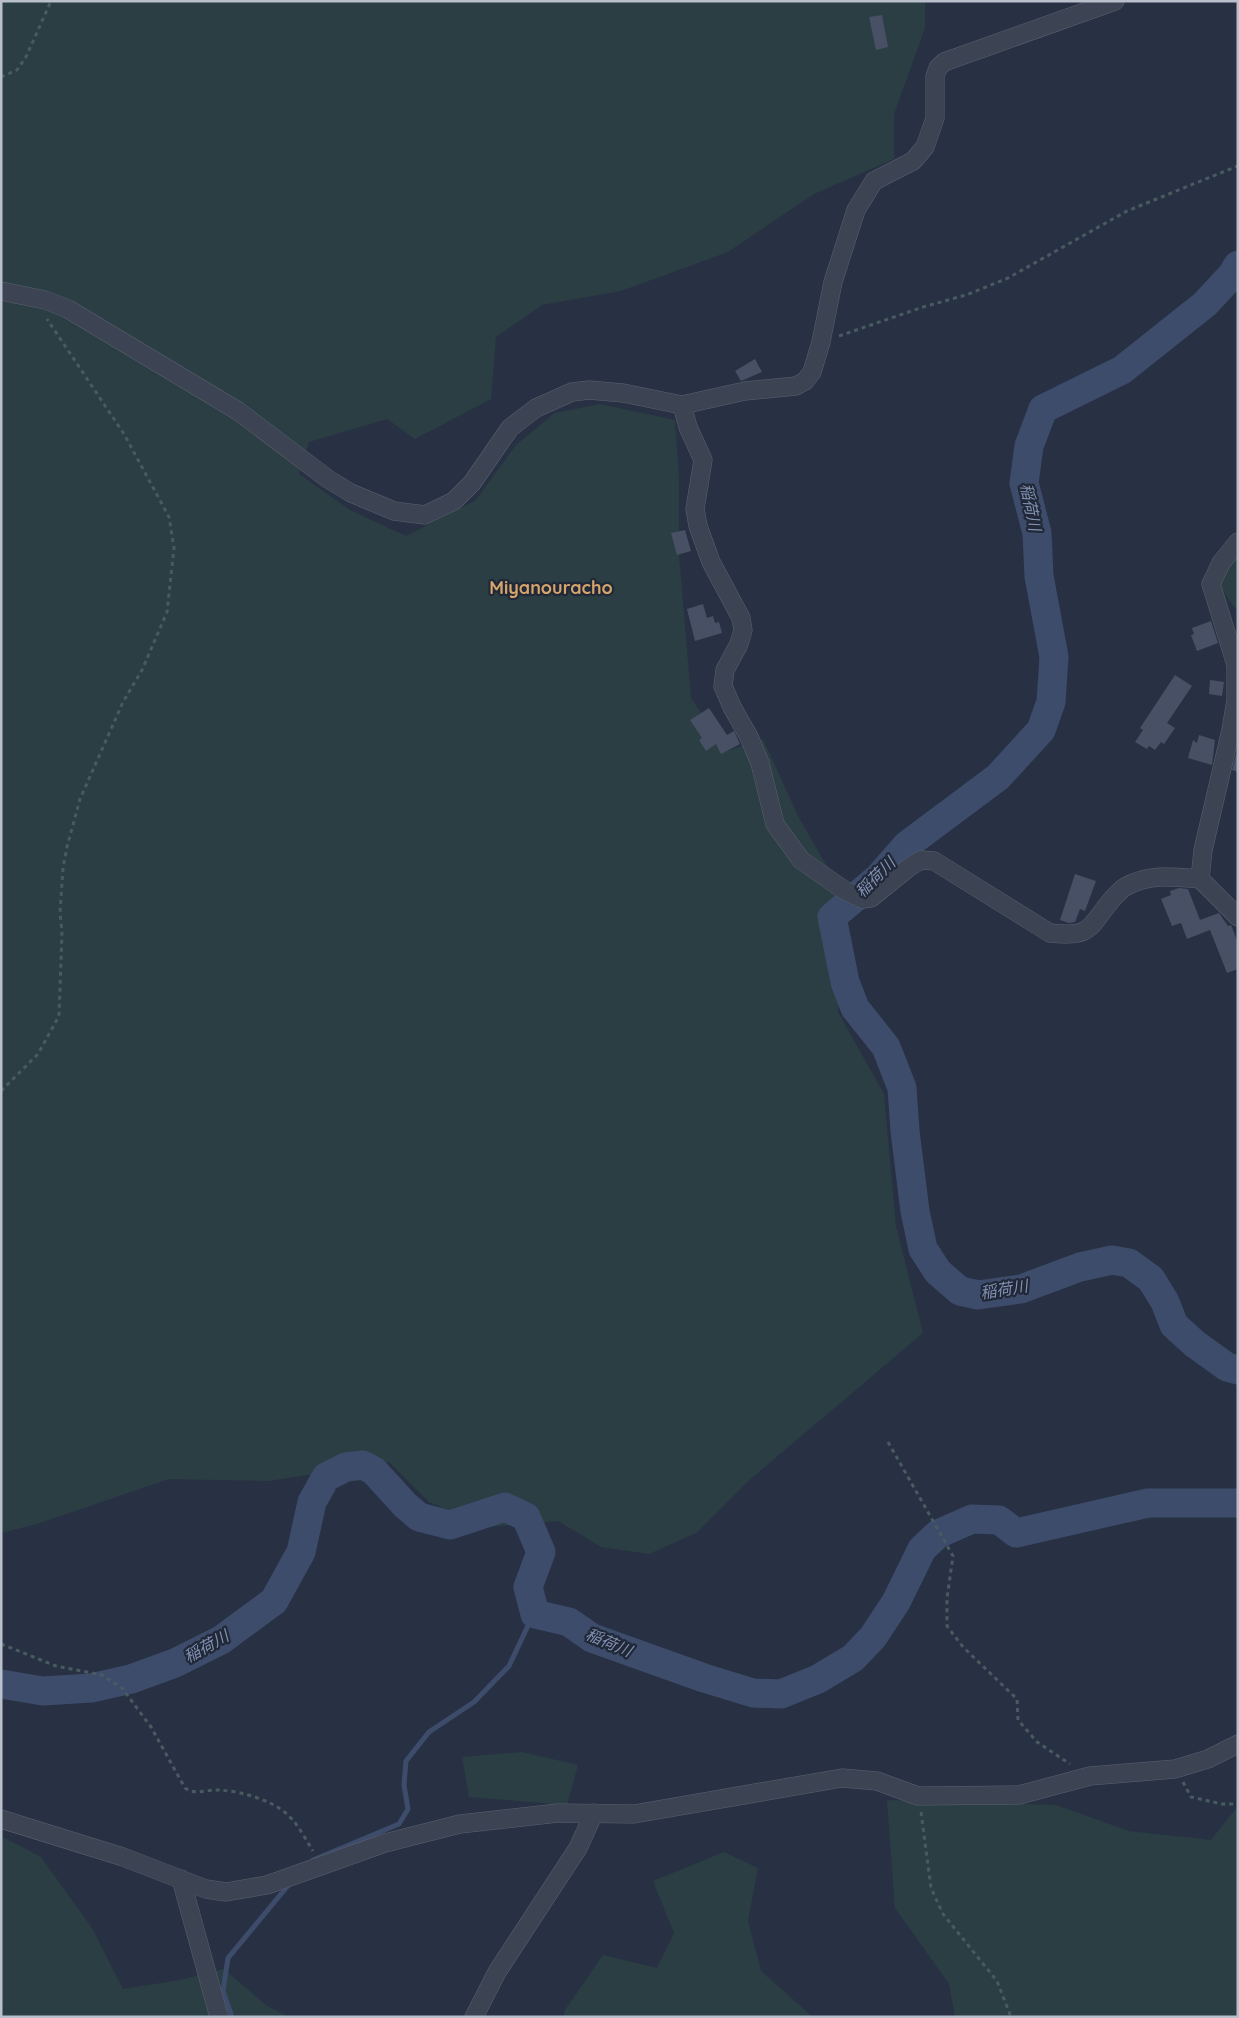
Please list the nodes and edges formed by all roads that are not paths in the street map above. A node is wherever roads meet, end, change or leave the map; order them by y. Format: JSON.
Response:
{"nodes":[{"id":1,"x":1115,"y":1,"type":"edge"},
{"id":2,"x":1,"y":291,"type":"edge"},
{"id":3,"x":682,"y":405,"type":"junction"},
{"id":4,"x":1238,"y":542,"type":"edge"},
{"id":5,"x":1200,"y":879,"type":"junction"},
{"id":6,"x":1238,"y":917,"type":"edge"},
{"id":7,"x":1238,"y":1744,"type":"edge"},
{"id":8,"x":594,"y":1813,"type":"junction"},
{"id":9,"x":1,"y":1819,"type":"edge"},
{"id":10,"x":181,"y":1879,"type":"junction"},
{"id":11,"x":219,"y":2017,"type":"edge"},
{"id":12,"x":474,"y":2017,"type":"edge"}],
"edges":[{"from":1,"to":3,"type":"street"},
{"from":2,"to":3,"type":"street"},
{"from":3,"to":5,"type":"street"},
{"from":4,"to":5,"type":"street"},
{"from":5,"to":6,"type":"street"},
{"from":7,"to":8,"type":"street"},
{"from":8,"to":10,"type":"street"},
{"from":8,"to":12,"type":"street"},
{"from":9,"to":10,"type":"street"},
{"from":10,"to":11,"type":"street"}]}
